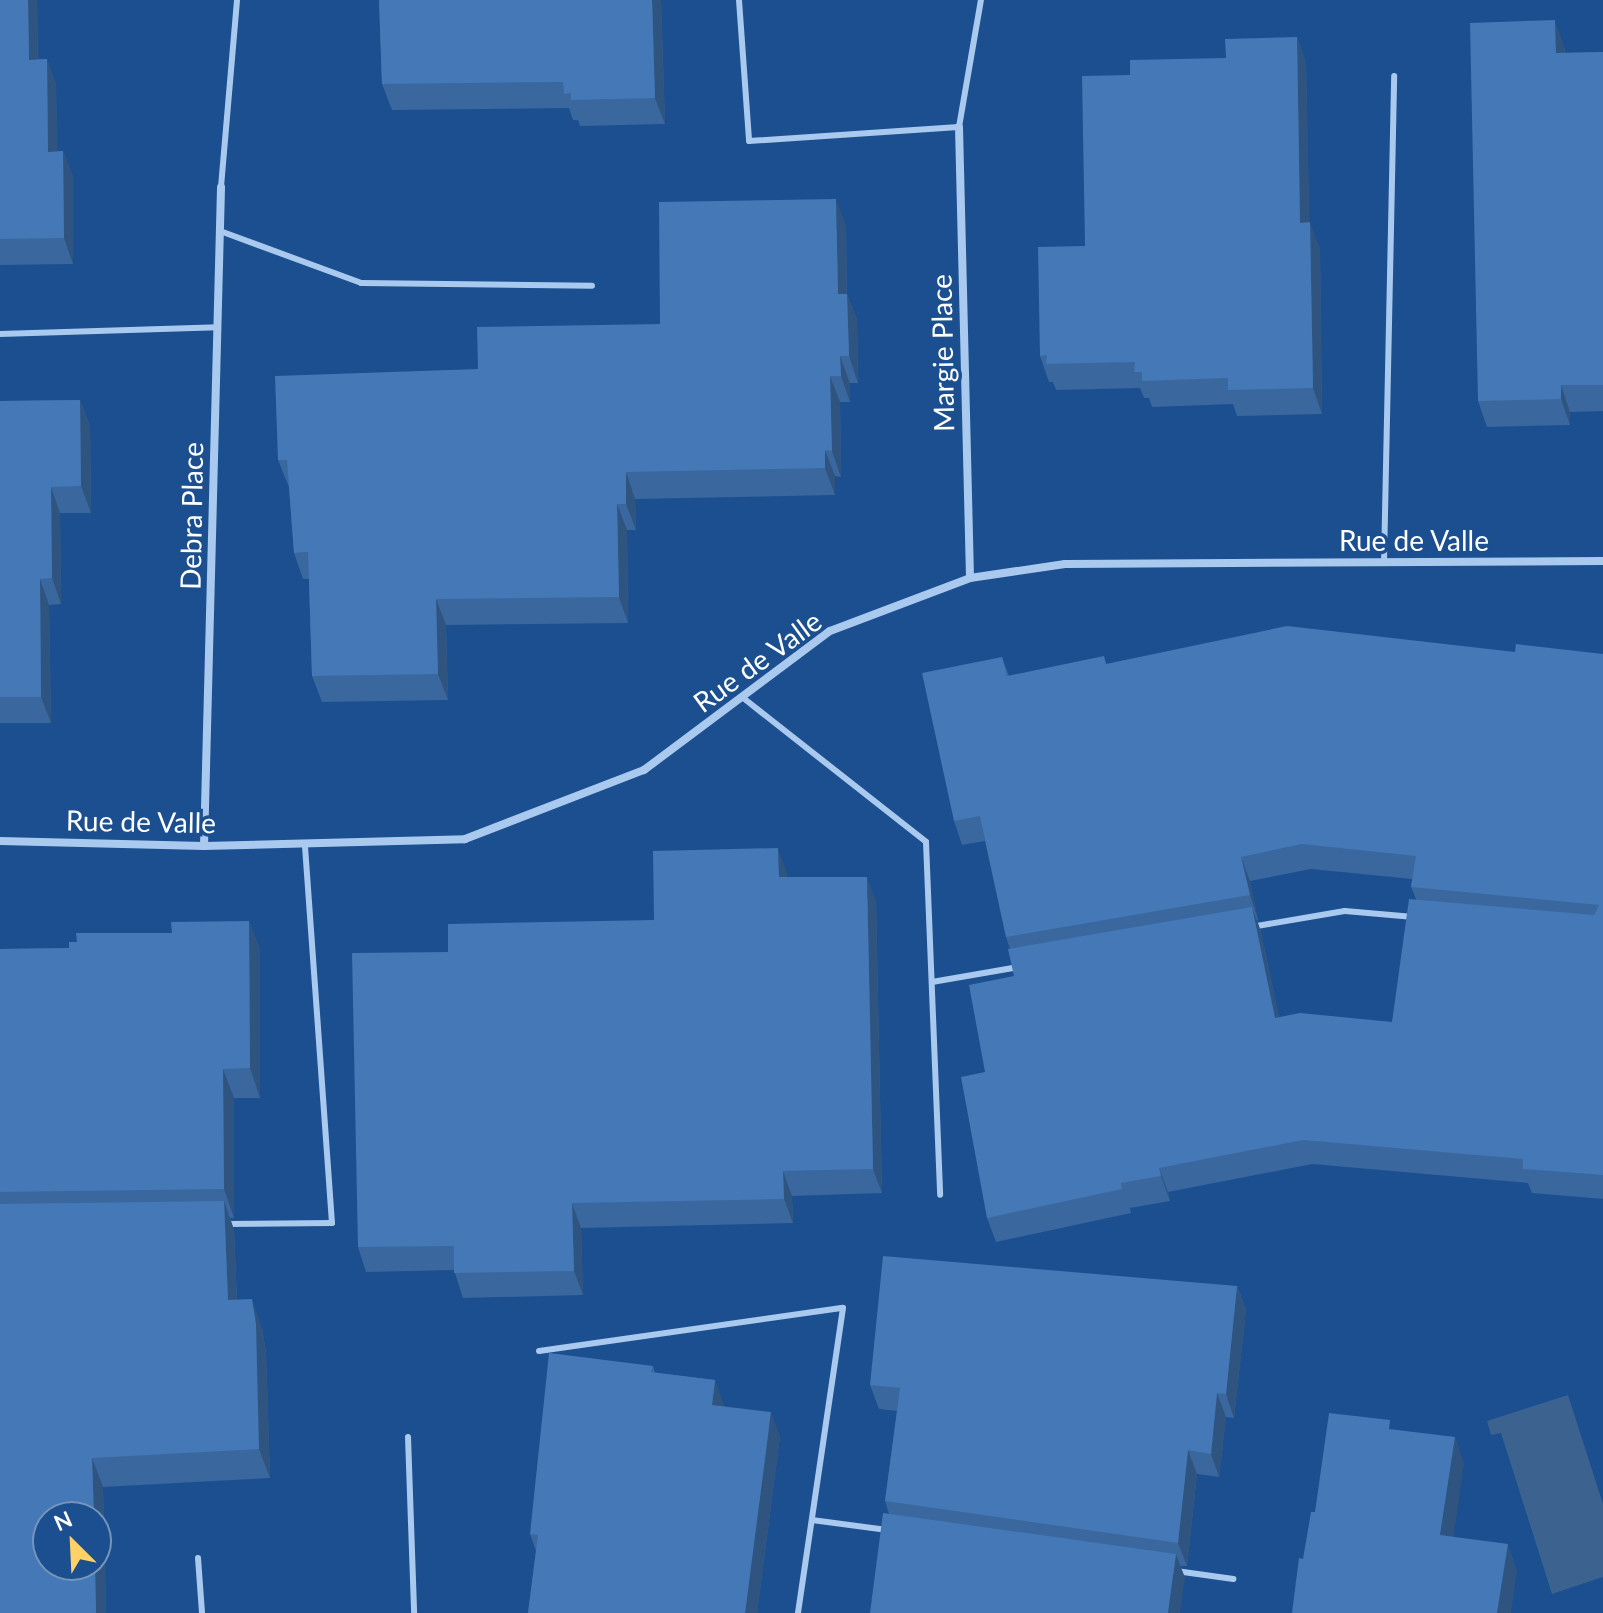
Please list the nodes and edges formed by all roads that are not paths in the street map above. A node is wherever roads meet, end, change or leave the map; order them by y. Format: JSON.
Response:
{"nodes":[{"id":1,"x":237,"y":0,"type":"edge"},
{"id":2,"x":739,"y":0,"type":"edge"},
{"id":3,"x":981,"y":0,"type":"edge"},
{"id":4,"x":1394,"y":76,"type":"dead end"},
{"id":5,"x":959,"y":127,"type":"junction"},
{"id":6,"x":221,"y":187,"type":"joint"},
{"id":7,"x":220,"y":231,"type":"junction"},
{"id":8,"x":592,"y":286,"type":"dead end"},
{"id":9,"x":218,"y":327,"type":"junction"},
{"id":10,"x":0,"y":334,"type":"edge"},
{"id":11,"x":1603,"y":561,"type":"edge"},
{"id":12,"x":1384,"y":562,"type":"junction"},
{"id":13,"x":970,"y":578,"type":"junction"},
{"id":14,"x":742,"y":697,"type":"junction"},
{"id":15,"x":0,"y":841,"type":"edge"},
{"id":16,"x":305,"y":843,"type":"junction"},
{"id":17,"x":204,"y":846,"type":"junction"},
{"id":18,"x":1421,"y":918,"type":"edge"},
{"id":19,"x":1238,"y":930,"type":"edge"},
{"id":20,"x":1024,"y":967,"type":"edge"},
{"id":21,"x":932,"y":982,"type":"junction"},
{"id":22,"x":940,"y":1195,"type":"dead end"},
{"id":23,"x":222,"y":1224,"type":"edge"},
{"id":24,"x":539,"y":1351,"type":"dead end"},
{"id":25,"x":408,"y":1437,"type":"dead end"},
{"id":26,"x":812,"y":1520,"type":"junction"},
{"id":27,"x":905,"y":1533,"type":"edge"},
{"id":28,"x":198,"y":1558,"type":"dead end"},
{"id":29,"x":1171,"y":1570,"type":"edge"},
{"id":30,"x":1233,"y":1579,"type":"dead end"},
{"id":31,"x":202,"y":1613,"type":"edge"},
{"id":32,"x":414,"y":1613,"type":"edge"},
{"id":33,"x":798,"y":1613,"type":"edge"}],
"edges":[{"from":1,"to":6,"type":"lane"},
{"from":2,"to":5,"type":"lane"},
{"from":3,"to":5,"type":"lane"},
{"from":4,"to":12,"type":"lane"},
{"from":5,"to":13,"type":"street","name":"Margie Place"},
{"from":6,"to":7,"type":"street","name":"Debra Place"},
{"from":7,"to":8,"type":"lane"},
{"from":7,"to":9,"type":"street","name":"Debra Place"},
{"from":9,"to":10,"type":"lane"},
{"from":9,"to":17,"type":"street","name":"Debra Place"},
{"from":11,"to":12,"type":"street","name":"Rue de Valle"},
{"from":12,"to":13,"type":"street","name":"Rue de Valle"},
{"from":13,"to":14,"type":"street","name":"Rue de Valle"},
{"from":14,"to":16,"type":"street","name":"Rue de Valle"},
{"from":14,"to":21,"type":"lane"},
{"from":15,"to":17,"type":"street","name":"Rue de Valle"},
{"from":16,"to":17,"type":"street","name":"Rue de Valle"},
{"from":16,"to":23,"type":"lane"},
{"from":18,"to":19,"type":"lane"},
{"from":20,"to":21,"type":"lane"},
{"from":21,"to":22,"type":"lane"},
{"from":24,"to":26,"type":"lane"},
{"from":25,"to":32,"type":"lane"},
{"from":26,"to":27,"type":"lane"},
{"from":26,"to":33,"type":"lane"},
{"from":28,"to":31,"type":"lane"},
{"from":29,"to":30,"type":"lane"}]}
